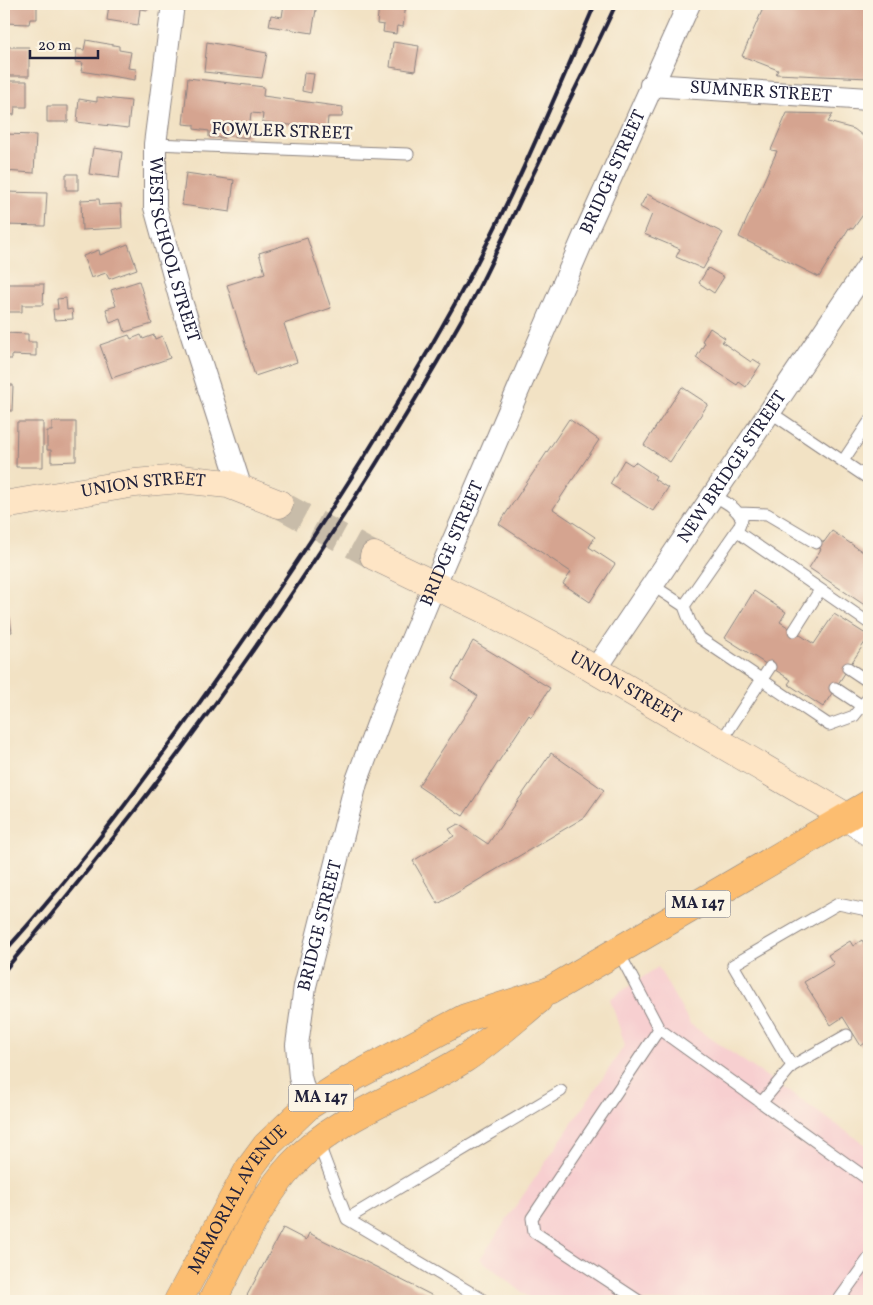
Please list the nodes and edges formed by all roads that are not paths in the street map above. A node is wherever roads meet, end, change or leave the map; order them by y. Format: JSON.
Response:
{"nodes":[{"id":1,"x":173,"y":4,"type":"edge"},
{"id":2,"x":689,"y":4,"type":"edge"},
{"id":3,"x":651,"y":85,"type":"junction"},
{"id":4,"x":869,"y":99,"type":"edge"},
{"id":5,"x":156,"y":144,"type":"junction"},
{"id":6,"x":408,"y":154,"type":"dead end"},
{"id":7,"x":869,"y":265,"type":"edge"},
{"id":8,"x":770,"y":412,"type":"junction"},
{"id":9,"x":869,"y":422,"type":"edge"},
{"id":10,"x":843,"y":461,"type":"junction"},
{"id":11,"x":869,"y":479,"type":"edge"},
{"id":12,"x":241,"y":488,"type":"junction"},
{"id":13,"x":713,"y":495,"type":"junction"},
{"id":14,"x":279,"y":504,"type":"tunnel mouth"},
{"id":15,"x":4,"y":505,"type":"edge"},
{"id":16,"x":738,"y":513,"type":"junction"},
{"id":17,"x":736,"y":531,"type":"junction"},
{"id":18,"x":816,"y":543,"type":"dead end"},
{"id":19,"x":374,"y":556,"type":"tunnel mouth"},
{"id":20,"x":434,"y":586,"type":"junction"},
{"id":21,"x":652,"y":586,"type":"junction"},
{"id":22,"x":820,"y":590,"type":"junction"},
{"id":23,"x":684,"y":606,"type":"junction"},
{"id":24,"x":869,"y":623,"type":"edge"},
{"id":25,"x":794,"y":631,"type":"dead end"},
{"id":26,"x":770,"y":667,"type":"dead end"},
{"id":27,"x":848,"y":668,"type":"dead end"},
{"id":28,"x":595,"y":670,"type":"junction"},
{"id":29,"x":760,"y":679,"type":"junction"},
{"id":30,"x":869,"y":682,"type":"edge"},
{"id":31,"x":835,"y":688,"type":"dead end"},
{"id":32,"x":866,"y":701,"type":"edge"},
{"id":33,"x":720,"y":743,"type":"junction"},
{"id":34,"x":858,"y":810,"type":"edge"},
{"id":35,"x":869,"y":832,"type":"edge"},
{"id":36,"x":869,"y":913,"type":"edge"},
{"id":37,"x":617,"y":949,"type":"junction"},
{"id":38,"x":549,"y":990,"type":"junction"},
{"id":39,"x":659,"y":1029,"type":"junction"},
{"id":40,"x":847,"y":1035,"type":"dead end"},
{"id":41,"x":792,"y":1066,"type":"junction"},
{"id":42,"x":561,"y":1091,"type":"dead end"},
{"id":43,"x":761,"y":1103,"type":"junction"},
{"id":44,"x":308,"y":1106,"type":"junction"},
{"id":45,"x":318,"y":1142,"type":"junction"},
{"id":46,"x":869,"y":1180,"type":"edge"},
{"id":47,"x":346,"y":1219,"type":"junction"},
{"id":48,"x":869,"y":1258,"type":"edge"},
{"id":49,"x":178,"y":1301,"type":"edge"},
{"id":50,"x":212,"y":1301,"type":"edge"},
{"id":51,"x":485,"y":1301,"type":"edge"},
{"id":52,"x":639,"y":1301,"type":"edge"},
{"id":53,"x":838,"y":1301,"type":"edge"}],
"edges":[{"from":1,"to":5,"type":"street","name":"WEST SCHOOL STREET"},
{"from":2,"to":3,"type":"street","name":"BRIDGE STREET"},
{"from":3,"to":4,"type":"street","name":"SUMNER STREET"},
{"from":3,"to":20,"type":"street","name":"BRIDGE STREET"},
{"from":5,"to":6,"type":"lane","name":"FOWLER STREET"},
{"from":5,"to":12,"type":"street","name":"WEST SCHOOL STREET"},
{"from":7,"to":8,"type":"street","name":"NEW BRIDGE STREET"},
{"from":8,"to":10,"type":"lane"},
{"from":8,"to":13,"type":"street","name":"NEW BRIDGE STREET"},
{"from":9,"to":10,"type":"lane"},
{"from":10,"to":11,"type":"lane"},
{"from":12,"to":14,"type":"main road","name":"UNION STREET"},
{"from":12,"to":15,"type":"main road","name":"UNION STREET"},
{"from":13,"to":16,"type":"lane"},
{"from":13,"to":21,"type":"street","name":"NEW BRIDGE STREET"},
{"from":16,"to":17,"type":"lane"},
{"from":16,"to":18,"type":"lane"},
{"from":17,"to":22,"type":"lane"},
{"from":17,"to":23,"type":"lane"},
{"from":19,"to":20,"type":"main road","name":"UNION STREET"},
{"from":20,"to":28,"type":"main road","name":"UNION STREET"},
{"from":20,"to":44,"type":"street","name":"BRIDGE STREET"},
{"from":21,"to":23,"type":"lane"},
{"from":21,"to":28,"type":"street","name":"NEW BRIDGE STREET"},
{"from":22,"to":24,"type":"lane"},
{"from":22,"to":25,"type":"lane"},
{"from":23,"to":29,"type":"lane"},
{"from":26,"to":29,"type":"lane"},
{"from":27,"to":30,"type":"lane"},
{"from":28,"to":33,"type":"main road","name":"UNION STREET"},
{"from":29,"to":32,"type":"lane"},
{"from":29,"to":33,"type":"lane"},
{"from":31,"to":32,"type":"lane"},
{"from":33,"to":34,"type":"main road","name":"UNION STREET"},
{"from":34,"to":35,"type":"street","name":"UNION STREET"},
{"from":34,"to":37,"type":"main road","name":"MEMORIAL AVENUE","number":"MA 147"},
{"from":36,"to":41,"type":"lane"},
{"from":37,"to":38,"type":"main road","name":"MEMORIAL AVENUE","number":"MA 147"},
{"from":37,"to":39,"type":"lane"},
{"from":38,"to":44,"type":"main road","name":"MEMORIAL AVENUE","number":"MA 147"},
{"from":38,"to":45,"type":"main road","name":"MEMORIAL AVENUE","number":"MA 147"},
{"from":39,"to":43,"type":"lane"},
{"from":39,"to":52,"type":"lane"},
{"from":40,"to":41,"type":"lane"},
{"from":41,"to":43,"type":"lane"},
{"from":42,"to":47,"type":"lane"},
{"from":43,"to":46,"type":"lane"},
{"from":44,"to":49,"type":"main road","name":"MEMORIAL AVENUE","number":"MA 147"},
{"from":45,"to":47,"type":"lane"},
{"from":45,"to":50,"type":"main road","name":"MEMORIAL AVENUE","number":"MA 147"},
{"from":47,"to":51,"type":"lane"},
{"from":48,"to":53,"type":"lane"}]}
